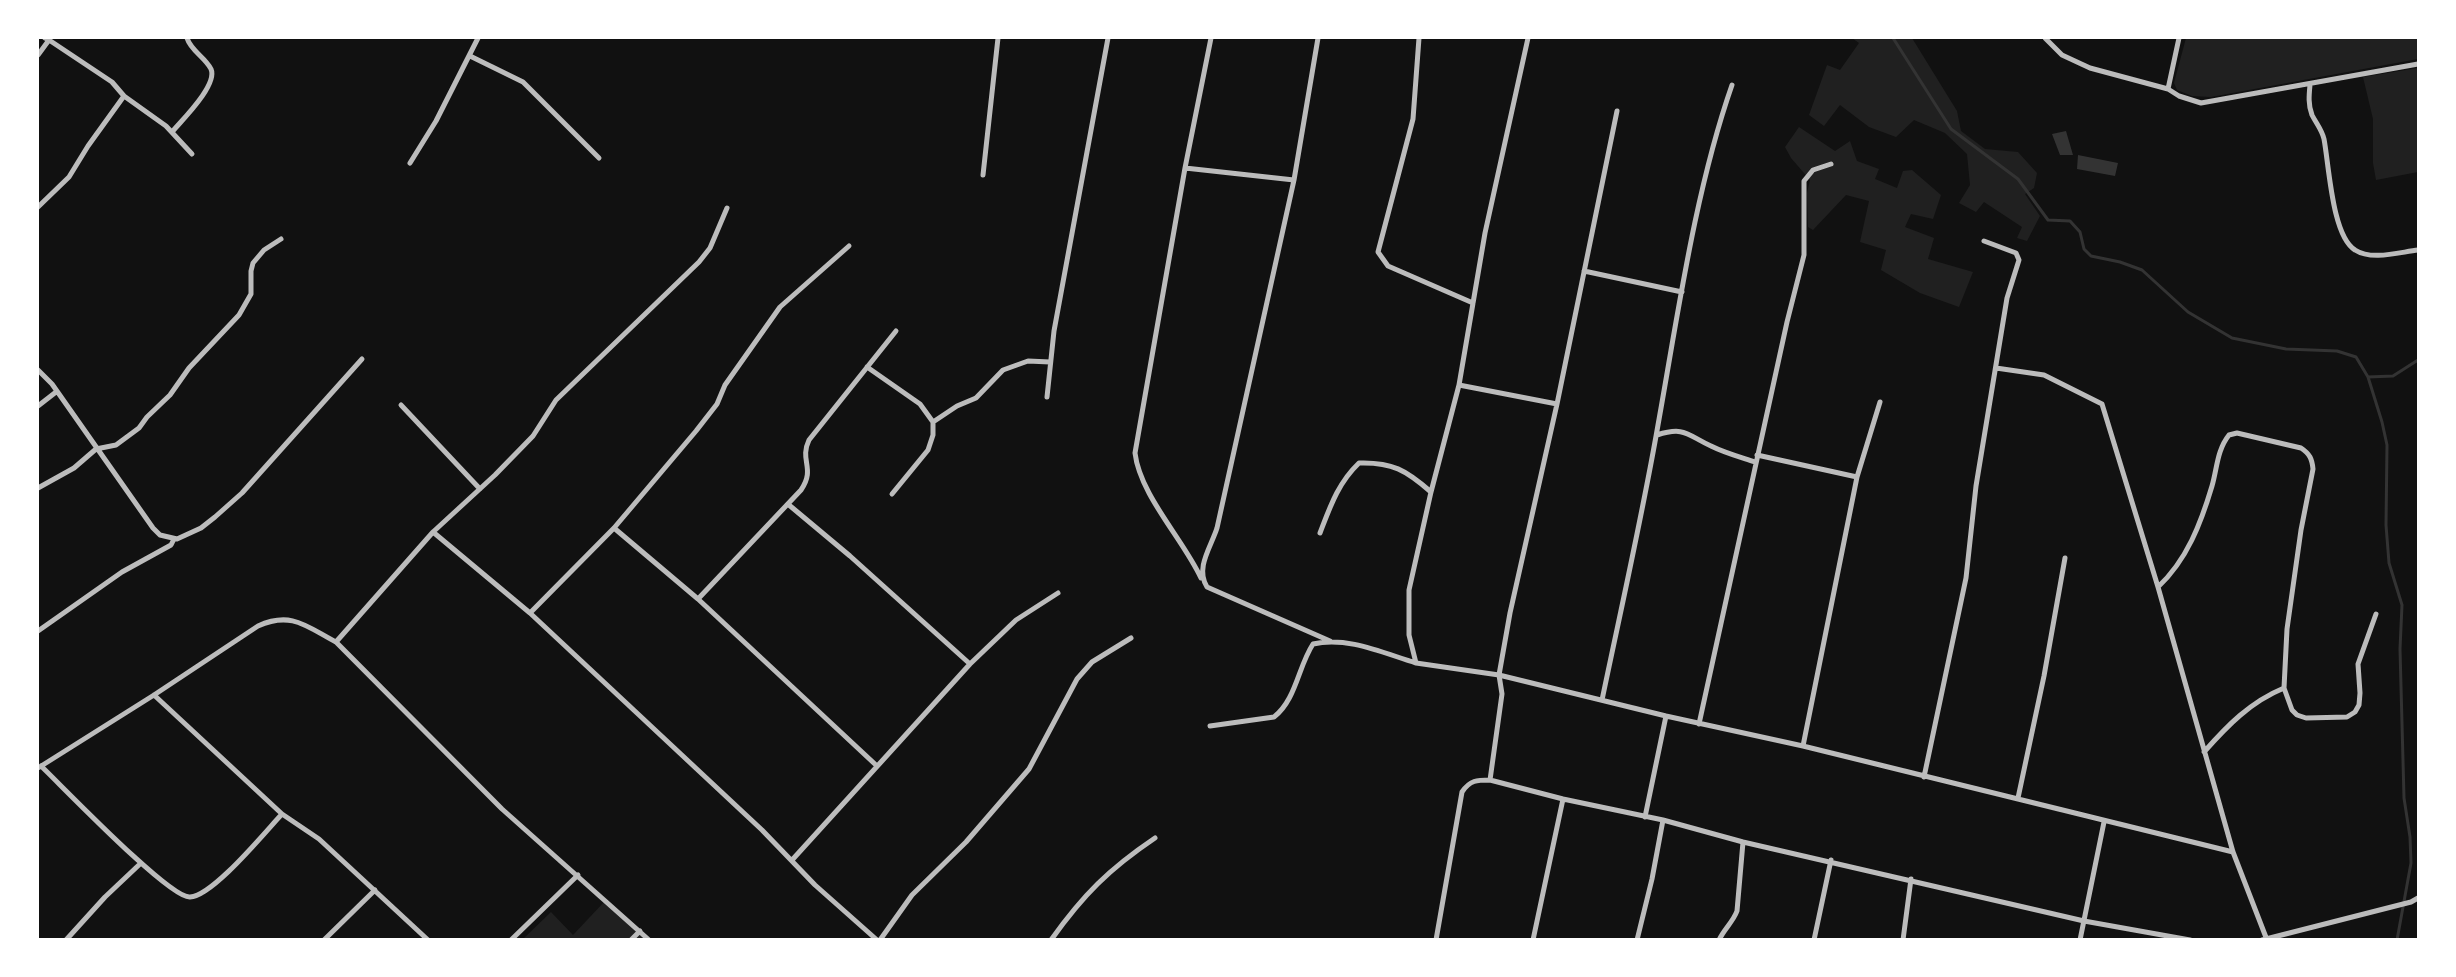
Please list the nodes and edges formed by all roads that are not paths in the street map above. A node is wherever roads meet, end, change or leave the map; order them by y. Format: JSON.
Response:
{"nodes":[{"id":1,"x":187,"y":38,"type":"edge"},
{"id":2,"x":477,"y":38,"type":"edge"},
{"id":3,"x":998,"y":38,"type":"edge"},
{"id":4,"x":1108,"y":38,"type":"edge"},
{"id":5,"x":1211,"y":38,"type":"edge"},
{"id":6,"x":1318,"y":38,"type":"edge"},
{"id":7,"x":1419,"y":38,"type":"edge"},
{"id":8,"x":1528,"y":38,"type":"edge"},
{"id":9,"x":2044,"y":38,"type":"edge"},
{"id":10,"x":2179,"y":38,"type":"edge"},
{"id":11,"x":47,"y":39,"type":"edge"},
{"id":12,"x":38,"y":55,"type":"edge"},
{"id":13,"x":470,"y":56,"type":"junction"},
{"id":14,"x":2418,"y":64,"type":"edge"},
{"id":15,"x":1732,"y":85,"type":"dead end"},
{"id":16,"x":2310,"y":85,"type":"junction"},
{"id":17,"x":2168,"y":89,"type":"junction"},
{"id":18,"x":124,"y":96,"type":"junction"},
{"id":19,"x":1617,"y":112,"type":"dead end"},
{"id":20,"x":172,"y":132,"type":"junction"},
{"id":21,"x":192,"y":154,"type":"dead end"},
{"id":22,"x":599,"y":158,"type":"dead end"},
{"id":23,"x":410,"y":163,"type":"dead end"},
{"id":24,"x":1831,"y":164,"type":"dead end"},
{"id":25,"x":1185,"y":168,"type":"junction"},
{"id":26,"x":983,"y":175,"type":"dead end"},
{"id":27,"x":1294,"y":180,"type":"junction"},
{"id":28,"x":38,"y":207,"type":"edge"},
{"id":29,"x":727,"y":208,"type":"dead end"},
{"id":30,"x":281,"y":239,"type":"dead end"},
{"id":31,"x":1984,"y":241,"type":"dead end"},
{"id":32,"x":849,"y":246,"type":"dead end"},
{"id":33,"x":2418,"y":250,"type":"edge"},
{"id":34,"x":1584,"y":271,"type":"junction"},
{"id":35,"x":1682,"y":292,"type":"junction"},
{"id":36,"x":1473,"y":303,"type":"junction"},
{"id":37,"x":896,"y":331,"type":"dead end"},
{"id":38,"x":362,"y":359,"type":"dead end"},
{"id":39,"x":1050,"y":362,"type":"junction"},
{"id":40,"x":867,"y":367,"type":"junction"},
{"id":41,"x":1996,"y":368,"type":"junction"},
{"id":42,"x":38,"y":370,"type":"edge"},
{"id":43,"x":1459,"y":385,"type":"junction"},
{"id":44,"x":56,"y":392,"type":"junction"},
{"id":45,"x":1047,"y":397,"type":"dead end"},
{"id":46,"x":1880,"y":402,"type":"dead end"},
{"id":47,"x":1557,"y":404,"type":"junction"},
{"id":48,"x":401,"y":405,"type":"dead end"},
{"id":49,"x":38,"y":406,"type":"edge"},
{"id":50,"x":933,"y":422,"type":"junction"},
{"id":51,"x":1657,"y":435,"type":"junction"},
{"id":52,"x":96,"y":449,"type":"junction"},
{"id":53,"x":1757,"y":455,"type":"junction"},
{"id":54,"x":1755,"y":462,"type":"junction"},
{"id":55,"x":1857,"y":477,"type":"junction"},
{"id":56,"x":38,"y":488,"type":"edge"},
{"id":57,"x":480,"y":489,"type":"junction"},
{"id":58,"x":1431,"y":492,"type":"junction"},
{"id":59,"x":892,"y":494,"type":"dead end"},
{"id":60,"x":789,"y":505,"type":"junction"},
{"id":61,"x":614,"y":528,"type":"junction"},
{"id":62,"x":434,"y":532,"type":"junction"},
{"id":63,"x":1320,"y":533,"type":"dead end"},
{"id":64,"x":174,"y":539,"type":"junction"},
{"id":65,"x":2065,"y":558,"type":"dead end"},
{"id":66,"x":1202,"y":578,"type":"junction"},
{"id":67,"x":2158,"y":587,"type":"junction"},
{"id":68,"x":1058,"y":593,"type":"dead end"},
{"id":69,"x":698,"y":599,"type":"junction"},
{"id":70,"x":530,"y":613,"type":"junction"},
{"id":71,"x":2376,"y":614,"type":"dead end"},
{"id":72,"x":38,"y":631,"type":"edge"},
{"id":73,"x":1130,"y":638,"type":"dead end"},
{"id":74,"x":1330,"y":640,"type":"junction"},
{"id":75,"x":336,"y":642,"type":"junction"},
{"id":76,"x":1416,"y":662,"type":"junction"},
{"id":77,"x":970,"y":664,"type":"junction"},
{"id":78,"x":1499,"y":675,"type":"junction"},
{"id":79,"x":2284,"y":688,"type":"junction"},
{"id":80,"x":154,"y":695,"type":"junction"},
{"id":81,"x":1602,"y":700,"type":"junction"},
{"id":82,"x":1666,"y":716,"type":"junction"},
{"id":83,"x":1698,"y":724,"type":"junction"},
{"id":84,"x":1210,"y":726,"type":"dead end"},
{"id":85,"x":1803,"y":746,"type":"junction"},
{"id":86,"x":2204,"y":752,"type":"junction"},
{"id":87,"x":877,"y":766,"type":"junction"},
{"id":88,"x":39,"y":767,"type":"edge"},
{"id":89,"x":1924,"y":777,"type":"junction"},
{"id":90,"x":1490,"y":780,"type":"junction"},
{"id":91,"x":2018,"y":798,"type":"junction"},
{"id":92,"x":1563,"y":799,"type":"junction"},
{"id":93,"x":282,"y":814,"type":"junction"},
{"id":94,"x":1646,"y":817,"type":"junction"},
{"id":95,"x":1663,"y":820,"type":"junction"},
{"id":96,"x":2104,"y":822,"type":"junction"},
{"id":97,"x":1155,"y":838,"type":"dead end"},
{"id":98,"x":1743,"y":842,"type":"junction"},
{"id":99,"x":2233,"y":852,"type":"junction"},
{"id":100,"x":792,"y":859,"type":"junction"},
{"id":101,"x":1831,"y":860,"type":"junction"},
{"id":102,"x":141,"y":863,"type":"junction"},
{"id":103,"x":578,"y":875,"type":"junction"},
{"id":104,"x":1911,"y":879,"type":"junction"},
{"id":105,"x":375,"y":890,"type":"junction"},
{"id":106,"x":2418,"y":898,"type":"edge"},
{"id":107,"x":2084,"y":920,"type":"junction"},
{"id":108,"x":640,"y":930,"type":"junction"},
{"id":109,"x":2267,"y":939,"type":"edge"},
{"id":110,"x":66,"y":940,"type":"edge"},
{"id":111,"x":324,"y":940,"type":"edge"},
{"id":112,"x":428,"y":940,"type":"edge"},
{"id":113,"x":511,"y":940,"type":"edge"},
{"id":114,"x":631,"y":940,"type":"edge"},
{"id":115,"x":649,"y":940,"type":"edge"},
{"id":116,"x":879,"y":940,"type":"edge"},
{"id":117,"x":1051,"y":940,"type":"edge"},
{"id":118,"x":1436,"y":940,"type":"edge"},
{"id":119,"x":1533,"y":940,"type":"edge"},
{"id":120,"x":1637,"y":940,"type":"edge"},
{"id":121,"x":1719,"y":940,"type":"edge"},
{"id":122,"x":1814,"y":940,"type":"edge"},
{"id":123,"x":1903,"y":940,"type":"edge"},
{"id":124,"x":2080,"y":940,"type":"edge"},
{"id":125,"x":2190,"y":940,"type":"edge"},
{"id":126,"x":2262,"y":940,"type":"edge"}],
"edges":[{"from":1,"to":20,"type":"street"},
{"from":2,"to":13,"type":"street"},
{"from":3,"to":26,"type":"street"},
{"from":4,"to":39,"type":"street"},
{"from":5,"to":25,"type":"street"},
{"from":6,"to":27,"type":"street"},
{"from":7,"to":36,"type":"street"},
{"from":8,"to":36,"type":"street"},
{"from":9,"to":17,"type":"street"},
{"from":10,"to":17,"type":"street"},
{"from":11,"to":12,"type":"street"},
{"from":11,"to":18,"type":"street"},
{"from":13,"to":22,"type":"street"},
{"from":13,"to":23,"type":"street"},
{"from":14,"to":16,"type":"street"},
{"from":15,"to":35,"type":"street"},
{"from":16,"to":17,"type":"street"},
{"from":16,"to":33,"type":"street"},
{"from":18,"to":20,"type":"street"},
{"from":18,"to":28,"type":"street"},
{"from":19,"to":34,"type":"street"},
{"from":20,"to":21,"type":"street"},
{"from":24,"to":53,"type":"street"},
{"from":25,"to":27,"type":"street"},
{"from":25,"to":66,"type":"street"},
{"from":27,"to":66,"type":"street"},
{"from":29,"to":57,"type":"street"},
{"from":30,"to":52,"type":"street"},
{"from":31,"to":41,"type":"street"},
{"from":32,"to":61,"type":"street"},
{"from":34,"to":35,"type":"street"},
{"from":34,"to":47,"type":"street"},
{"from":35,"to":51,"type":"street"},
{"from":36,"to":43,"type":"street"},
{"from":37,"to":40,"type":"street"},
{"from":38,"to":64,"type":"street"},
{"from":39,"to":45,"type":"street"},
{"from":39,"to":50,"type":"street"},
{"from":40,"to":50,"type":"street"},
{"from":40,"to":60,"type":"street"},
{"from":41,"to":67,"type":"street"},
{"from":41,"to":89,"type":"street"},
{"from":42,"to":44,"type":"street"},
{"from":43,"to":47,"type":"street"},
{"from":43,"to":58,"type":"street"},
{"from":44,"to":49,"type":"street"},
{"from":44,"to":52,"type":"street"},
{"from":46,"to":55,"type":"street"},
{"from":47,"to":78,"type":"street"},
{"from":48,"to":57,"type":"street"},
{"from":50,"to":59,"type":"street"},
{"from":51,"to":54,"type":"street"},
{"from":51,"to":81,"type":"street"},
{"from":52,"to":56,"type":"street"},
{"from":52,"to":64,"type":"street"},
{"from":53,"to":54,"type":"street"},
{"from":53,"to":55,"type":"street"},
{"from":54,"to":83,"type":"street"},
{"from":55,"to":85,"type":"street"},
{"from":57,"to":62,"type":"street"},
{"from":58,"to":63,"type":"street"},
{"from":58,"to":76,"type":"street"},
{"from":60,"to":69,"type":"street"},
{"from":60,"to":77,"type":"street"},
{"from":61,"to":69,"type":"street"},
{"from":61,"to":70,"type":"street"},
{"from":62,"to":70,"type":"street"},
{"from":62,"to":75,"type":"street"},
{"from":64,"to":72,"type":"street"},
{"from":65,"to":91,"type":"street"},
{"from":66,"to":74,"type":"street"},
{"from":67,"to":79,"type":"street"},
{"from":67,"to":86,"type":"street"},
{"from":68,"to":77,"type":"street"},
{"from":69,"to":87,"type":"street"},
{"from":70,"to":100,"type":"street"},
{"from":71,"to":79,"type":"street"},
{"from":73,"to":116,"type":"street"},
{"from":74,"to":76,"type":"street"},
{"from":74,"to":84,"type":"street"},
{"from":75,"to":80,"type":"street"},
{"from":75,"to":103,"type":"street"},
{"from":76,"to":78,"type":"street"},
{"from":77,"to":87,"type":"street"},
{"from":78,"to":81,"type":"street"},
{"from":78,"to":90,"type":"street"},
{"from":79,"to":86,"type":"street"},
{"from":80,"to":88,"type":"street"},
{"from":80,"to":93,"type":"street"},
{"from":81,"to":82,"type":"street"},
{"from":82,"to":83,"type":"street"},
{"from":82,"to":94,"type":"street"},
{"from":83,"to":85,"type":"street"},
{"from":85,"to":89,"type":"street"},
{"from":86,"to":99,"type":"street"},
{"from":87,"to":100,"type":"street"},
{"from":88,"to":102,"type":"street"},
{"from":89,"to":91,"type":"street"},
{"from":90,"to":92,"type":"street"},
{"from":90,"to":118,"type":"street"},
{"from":91,"to":96,"type":"street"},
{"from":92,"to":94,"type":"street"},
{"from":92,"to":119,"type":"street"},
{"from":93,"to":102,"type":"street"},
{"from":93,"to":105,"type":"street"},
{"from":94,"to":95,"type":"street"},
{"from":95,"to":98,"type":"street"},
{"from":95,"to":120,"type":"street"},
{"from":96,"to":99,"type":"street"},
{"from":96,"to":107,"type":"street"},
{"from":97,"to":117,"type":"street"},
{"from":98,"to":101,"type":"street"},
{"from":98,"to":121,"type":"street"},
{"from":99,"to":109,"type":"street"},
{"from":100,"to":116,"type":"street"},
{"from":101,"to":104,"type":"street"},
{"from":101,"to":122,"type":"street"},
{"from":102,"to":110,"type":"street"},
{"from":103,"to":108,"type":"street"},
{"from":103,"to":113,"type":"street"},
{"from":104,"to":107,"type":"street"},
{"from":104,"to":123,"type":"street"},
{"from":105,"to":111,"type":"street"},
{"from":105,"to":112,"type":"street"},
{"from":106,"to":109,"type":"street"},
{"from":107,"to":124,"type":"street"},
{"from":107,"to":125,"type":"street"},
{"from":108,"to":114,"type":"street"},
{"from":108,"to":115,"type":"street"},
{"from":109,"to":126,"type":"street"}]}
